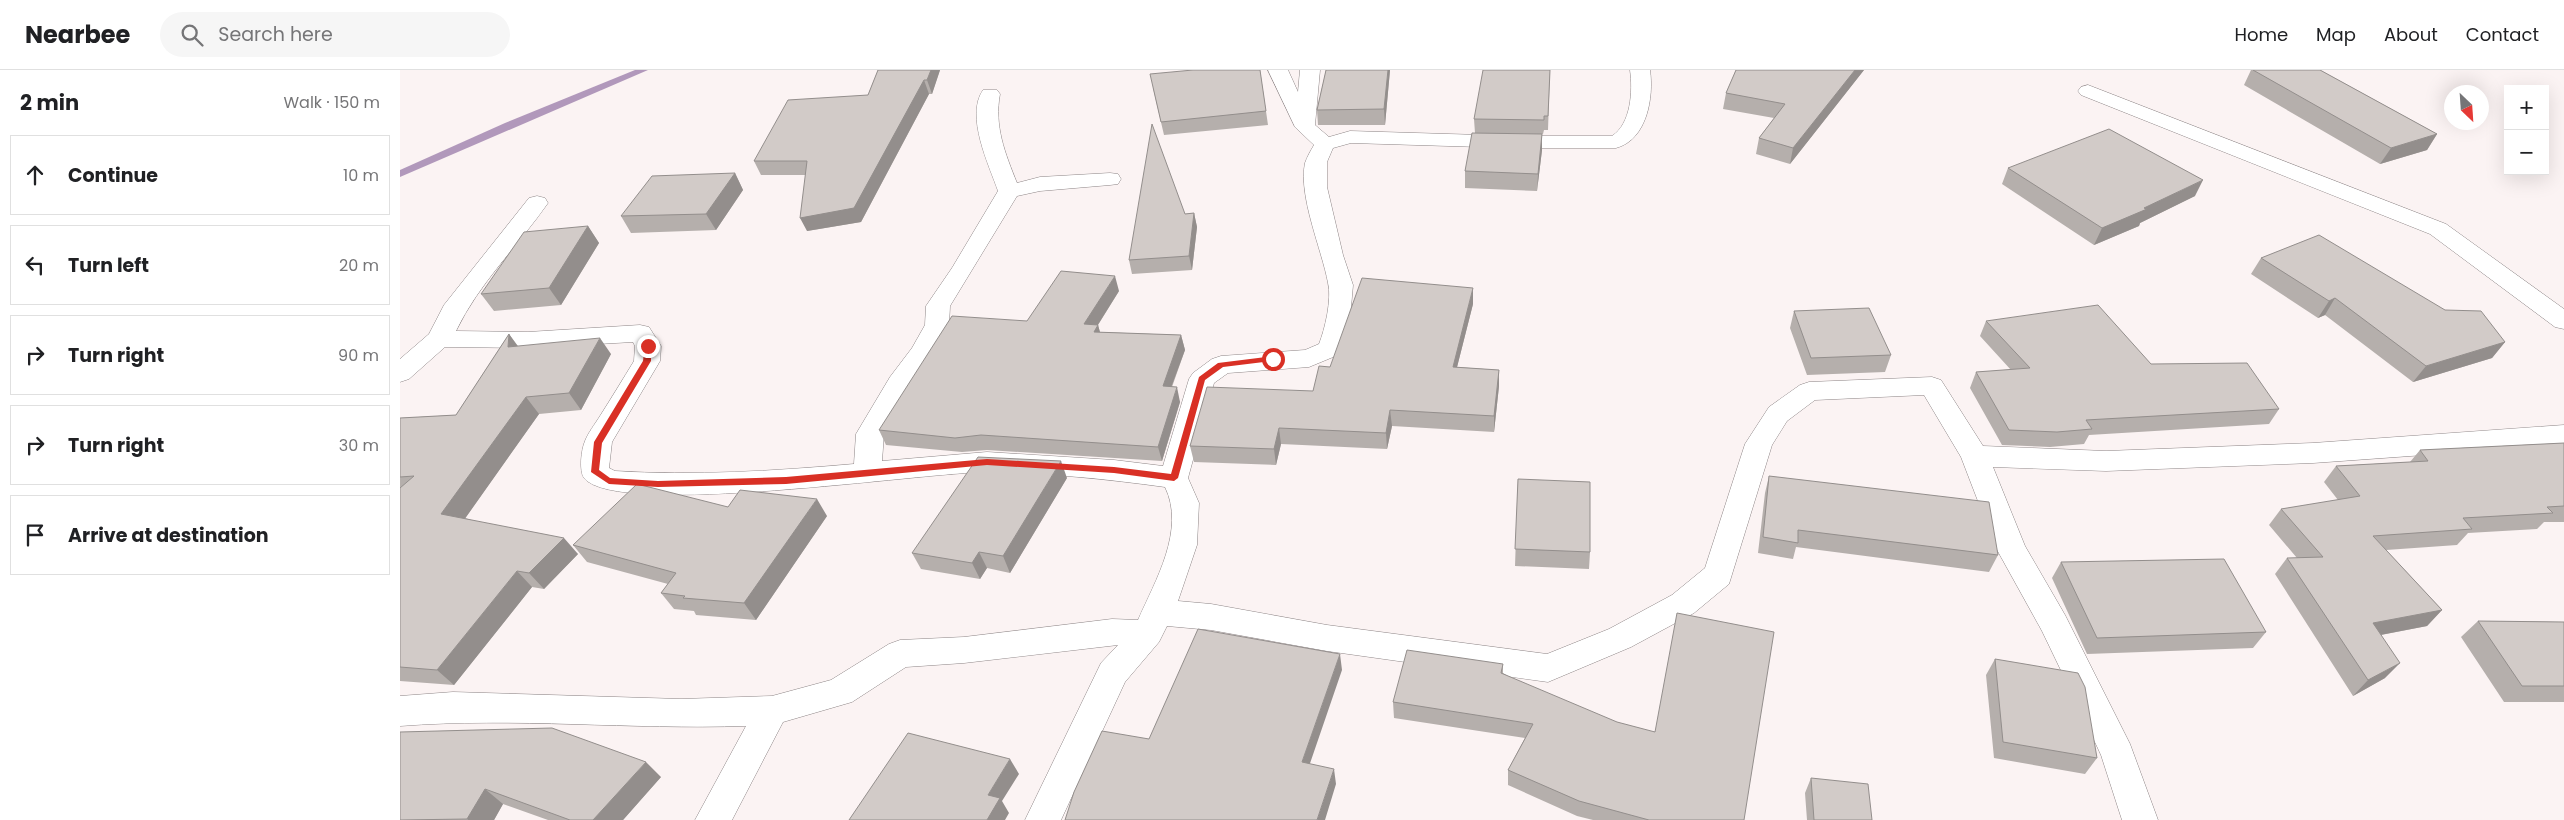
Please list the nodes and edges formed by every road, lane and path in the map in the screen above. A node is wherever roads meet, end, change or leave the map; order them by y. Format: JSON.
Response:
{"nodes":[{"id":1,"x":1278,"y":70,"type":"edge"},
{"id":2,"x":1310,"y":70,"type":"edge"},
{"id":3,"x":1640,"y":70,"type":"edge"},
{"id":4,"x":2088,"y":91,"type":"dead end"},
{"id":5,"x":990,"y":94,"type":"dead end"},
{"id":6,"x":1305,"y":127,"type":"junction"},
{"id":7,"x":1326,"y":144,"type":"junction"},
{"id":8,"x":1110,"y":179,"type":"dead end"},
{"id":9,"x":1009,"y":191,"type":"junction"},
{"id":10,"x":537,"y":203,"type":"dead end"},
{"id":11,"x":2564,"y":321,"type":"edge"},
{"id":12,"x":439,"y":339,"type":"junction"},
{"id":13,"x":400,"y":373,"type":"edge"},
{"id":14,"x":2564,"y":435,"type":"edge"},
{"id":15,"x":1975,"y":456,"type":"junction"},
{"id":16,"x":867,"y":472,"type":"junction"},
{"id":17,"x":1174,"y":478,"type":"junction"},
{"id":18,"x":1152,"y":622,"type":"junction"},
{"id":19,"x":772,"y":711,"type":"junction"},
{"id":20,"x":400,"y":712,"type":"edge"},
{"id":21,"x":713,"y":820,"type":"edge"},
{"id":22,"x":1043,"y":820,"type":"edge"},
{"id":23,"x":2140,"y":820,"type":"edge"}],
"edges":[{"from":1,"to":6,"type":"street"},
{"from":2,"to":6,"type":"street"},
{"from":3,"to":7,"type":"street"},
{"from":4,"to":11,"type":"street"},
{"from":5,"to":9,"type":"street"},
{"from":6,"to":7,"type":"street"},
{"from":7,"to":17,"type":"street"},
{"from":8,"to":9,"type":"street"},
{"from":9,"to":16,"type":"street"},
{"from":10,"to":12,"type":"street"},
{"from":12,"to":13,"type":"street"},
{"from":12,"to":16,"type":"street"},
{"from":14,"to":15,"type":"street"},
{"from":15,"to":18,"type":"street"},
{"from":15,"to":23,"type":"street"},
{"from":16,"to":17,"type":"street"},
{"from":17,"to":18,"type":"street"},
{"from":18,"to":19,"type":"street"},
{"from":18,"to":22,"type":"street"},
{"from":19,"to":20,"type":"street"},
{"from":19,"to":21,"type":"street"}]}
